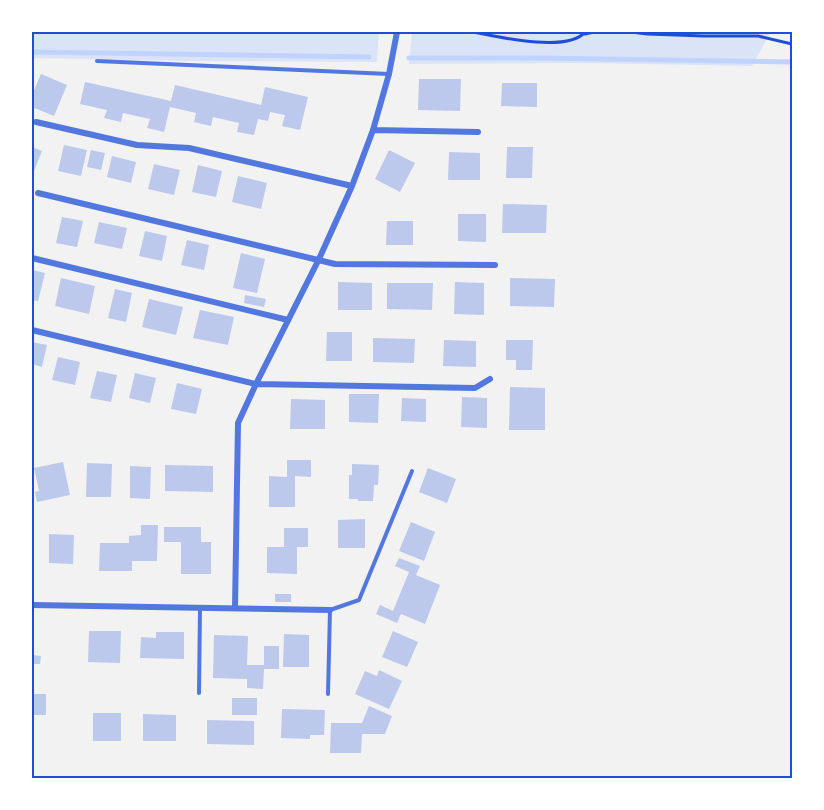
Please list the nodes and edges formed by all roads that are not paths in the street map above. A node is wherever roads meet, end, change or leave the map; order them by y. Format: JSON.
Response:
{"nodes":[{"id":1,"x":397,"y":32,"type":"edge"},
{"id":2,"x":97,"y":61,"type":"dead end"},
{"id":3,"x":389,"y":74,"type":"junction"},
{"id":4,"x":36,"y":122,"type":"dead end"},
{"id":5,"x":373,"y":130,"type":"junction"},
{"id":6,"x":478,"y":132,"type":"dead end"},
{"id":7,"x":352,"y":186,"type":"junction"},
{"id":8,"x":38,"y":193,"type":"dead end"},
{"id":9,"x":32,"y":258,"type":"edge"},
{"id":10,"x":319,"y":259,"type":"junction"},
{"id":11,"x":495,"y":265,"type":"dead end"},
{"id":12,"x":288,"y":320,"type":"junction"},
{"id":13,"x":32,"y":330,"type":"edge"},
{"id":14,"x":490,"y":379,"type":"dead end"},
{"id":15,"x":256,"y":384,"type":"junction"},
{"id":16,"x":412,"y":471,"type":"dead end"},
{"id":17,"x":32,"y":605,"type":"edge"},
{"id":18,"x":200,"y":607,"type":"junction"},
{"id":19,"x":235,"y":608,"type":"junction"},
{"id":20,"x":330,"y":610,"type":"junction"},
{"id":21,"x":199,"y":693,"type":"dead end"},
{"id":22,"x":328,"y":694,"type":"dead end"}],
"edges":[{"from":1,"to":3,"type":"street"},
{"from":2,"to":3,"type":"lane"},
{"from":3,"to":5,"type":"street"},
{"from":4,"to":7,"type":"street"},
{"from":5,"to":6,"type":"street"},
{"from":5,"to":7,"type":"street"},
{"from":7,"to":10,"type":"street"},
{"from":8,"to":10,"type":"street"},
{"from":9,"to":12,"type":"street"},
{"from":10,"to":11,"type":"street"},
{"from":10,"to":12,"type":"street"},
{"from":12,"to":15,"type":"street"},
{"from":13,"to":15,"type":"street"},
{"from":14,"to":15,"type":"street"},
{"from":15,"to":19,"type":"street"},
{"from":16,"to":20,"type":"lane"},
{"from":17,"to":18,"type":"street"},
{"from":18,"to":19,"type":"street"},
{"from":18,"to":21,"type":"lane"},
{"from":19,"to":20,"type":"street"},
{"from":20,"to":22,"type":"lane"}]}
